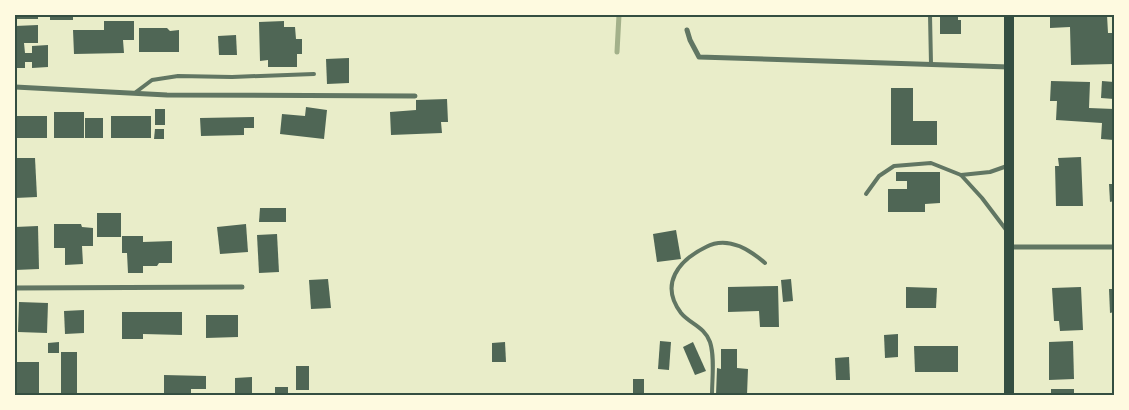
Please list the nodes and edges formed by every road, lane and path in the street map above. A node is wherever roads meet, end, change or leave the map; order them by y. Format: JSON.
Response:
{"nodes":[{"id":1,"x":930,"y":15,"type":"edge"},
{"id":2,"x":1009,"y":15,"type":"edge"},
{"id":3,"x":687,"y":30,"type":"dead end"},
{"id":4,"x":931,"y":64,"type":"junction"},
{"id":5,"x":1009,"y":67,"type":"junction"},
{"id":6,"x":314,"y":74,"type":"dead end"},
{"id":7,"x":15,"y":87,"type":"edge"},
{"id":8,"x":136,"y":92,"type":"junction"},
{"id":9,"x":415,"y":96,"type":"dead end"},
{"id":10,"x":1009,"y":165,"type":"junction"},
{"id":11,"x":961,"y":175,"type":"junction"},
{"id":12,"x":866,"y":194,"type":"dead end"},
{"id":13,"x":1009,"y":235,"type":"junction"},
{"id":14,"x":1009,"y":247,"type":"junction"},
{"id":15,"x":1114,"y":247,"type":"edge"},
{"id":16,"x":764,"y":262,"type":"dead end"},
{"id":17,"x":242,"y":287,"type":"dead end"},
{"id":18,"x":15,"y":288,"type":"edge"},
{"id":19,"x":712,"y":395,"type":"edge"},
{"id":20,"x":1009,"y":395,"type":"edge"}],
"edges":[{"from":1,"to":4,"type":"lane"},
{"from":2,"to":5,"type":"main road"},
{"from":3,"to":4,"type":"street"},
{"from":4,"to":5,"type":"street"},
{"from":5,"to":10,"type":"main road"},
{"from":6,"to":8,"type":"lane"},
{"from":7,"to":8,"type":"street"},
{"from":8,"to":9,"type":"street"},
{"from":10,"to":11,"type":"lane"},
{"from":10,"to":13,"type":"main road"},
{"from":11,"to":12,"type":"lane"},
{"from":11,"to":13,"type":"lane"},
{"from":13,"to":14,"type":"main road"},
{"from":14,"to":15,"type":"street"},
{"from":14,"to":20,"type":"main road"},
{"from":16,"to":19,"type":"lane"},
{"from":17,"to":18,"type":"street"}]}
